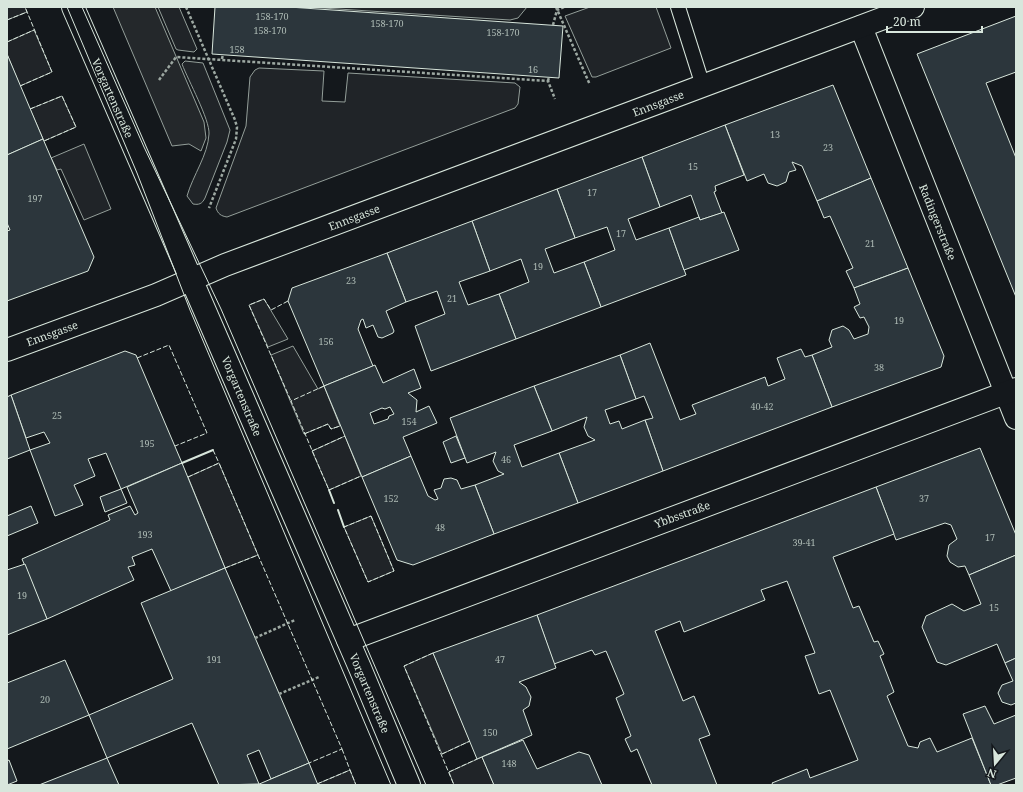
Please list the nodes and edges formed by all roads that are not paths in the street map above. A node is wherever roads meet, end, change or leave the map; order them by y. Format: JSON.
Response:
{"nodes":[{"id":1,"x":73,"y":7,"type":"edge"},
{"id":2,"x":678,"y":7,"type":"edge"},
{"id":3,"x":913,"y":7,"type":"edge"},
{"id":4,"x":861,"y":27,"type":"junction"},
{"id":5,"x":703,"y":86,"type":"junction"},
{"id":6,"x":192,"y":280,"type":"junction"},
{"id":7,"x":7,"y":350,"type":"edge"},
{"id":8,"x":1011,"y":391,"type":"edge"},
{"id":9,"x":1016,"y":418,"type":"edge"},
{"id":10,"x":348,"y":640,"type":"junction"},
{"id":11,"x":409,"y":785,"type":"edge"}],
"edges":[{"from":1,"to":6,"type":"street","name":"Vorgartenstraße"},
{"from":2,"to":5,"type":"lane"},
{"from":3,"to":4,"type":"street","name":"Ennsgasse"},
{"from":4,"to":5,"type":"street","name":"Ennsgasse"},
{"from":4,"to":8,"type":"street","name":"Radingerstraße"},
{"from":5,"to":6,"type":"street","name":"Ennsgasse"},
{"from":6,"to":7,"type":"street","name":"Ennsgasse"},
{"from":6,"to":10,"type":"street","name":"Vorgartenstraße"},
{"from":8,"to":9,"type":"street","name":"Radingerstraße"},
{"from":8,"to":10,"type":"street","name":"Ybbsstraße"},
{"from":10,"to":11,"type":"street","name":"Vorgartenstraße"}]}
